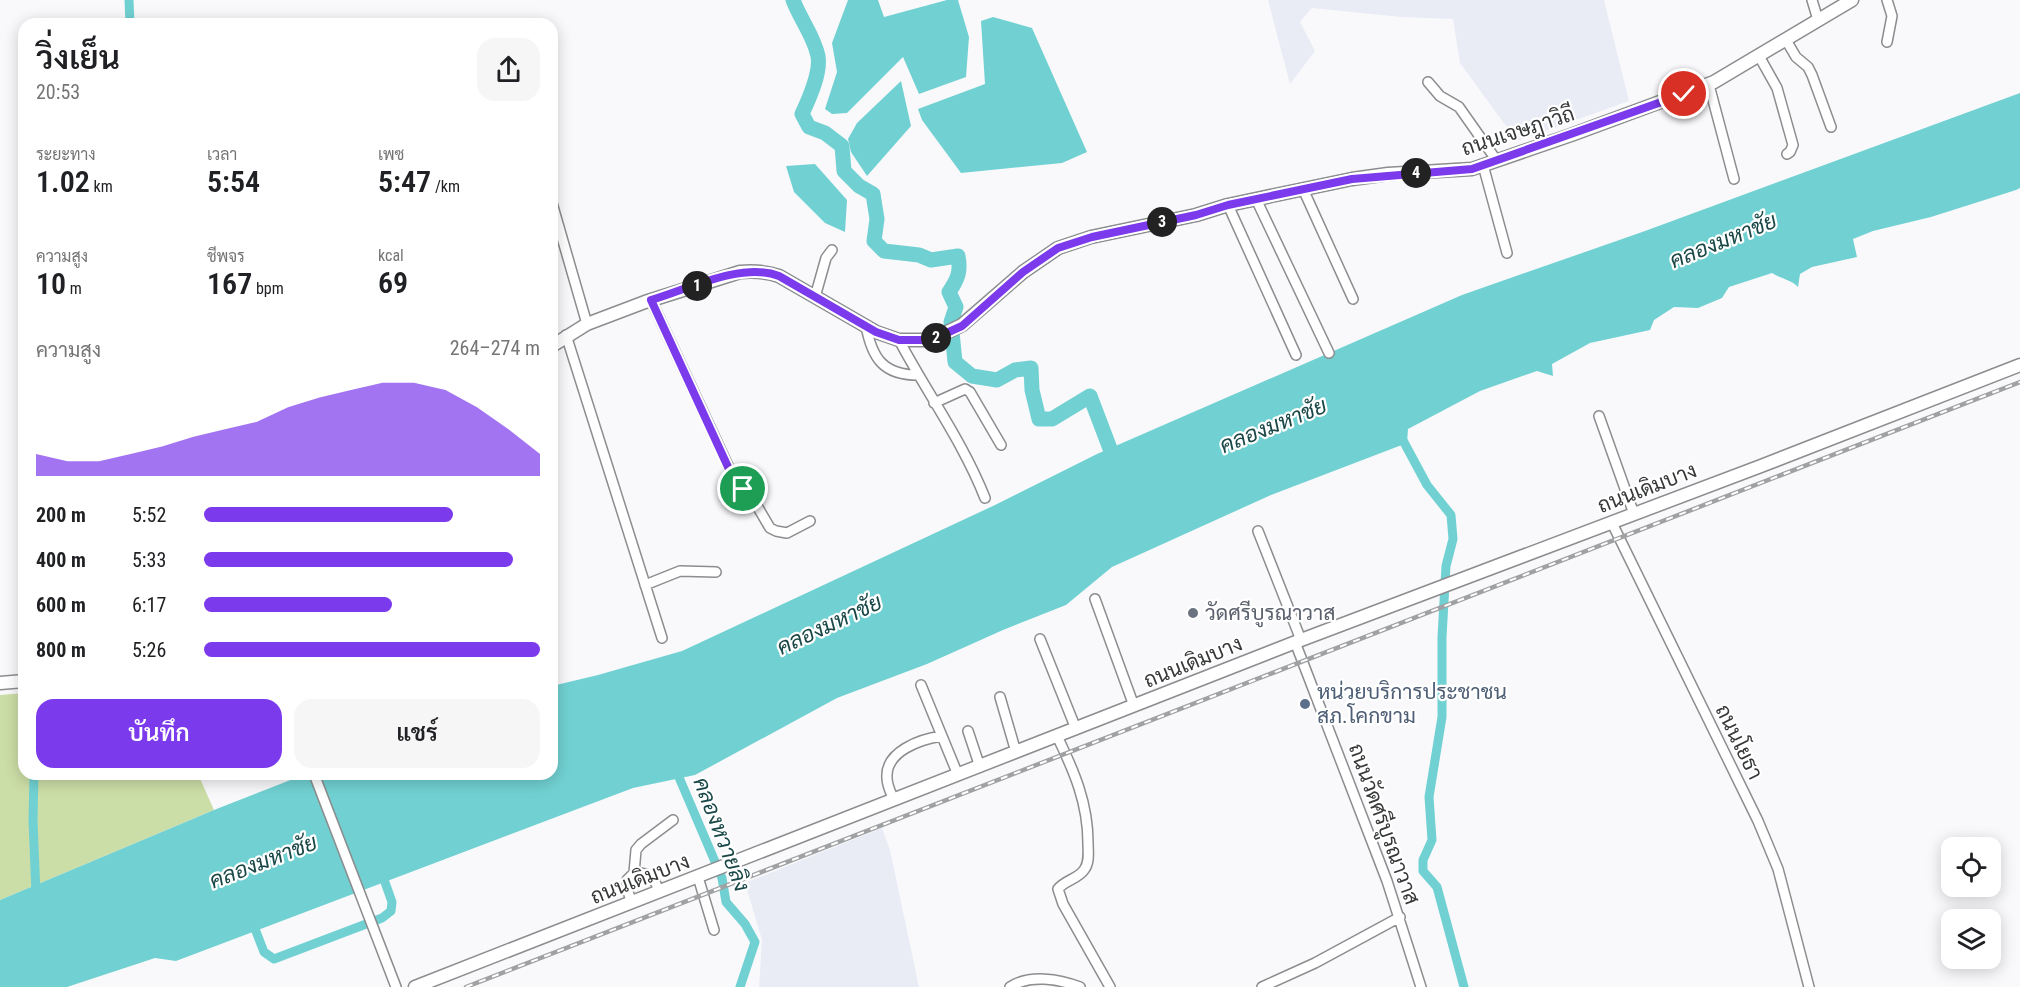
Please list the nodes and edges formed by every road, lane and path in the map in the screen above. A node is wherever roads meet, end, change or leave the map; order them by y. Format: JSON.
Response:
{"nodes":[{"id":1,"x":1812,"y":0,"type":"edge"},
{"id":2,"x":1852,"y":0,"type":"edge"},
{"id":3,"x":1887,"y":0,"type":"edge"},
{"id":4,"x":1818,"y":20,"type":"junction"},
{"id":5,"x":1786,"y":40,"type":"junction"},
{"id":6,"x":1887,"y":42,"type":"dead end"},
{"id":7,"x":1759,"y":56,"type":"junction"},
{"id":8,"x":1428,"y":82,"type":"dead end"},
{"id":9,"x":1709,"y":84,"type":"junction"},
{"id":10,"x":1832,"y":127,"type":"dead end"},
{"id":11,"x":1787,"y":154,"type":"dead end"},
{"id":12,"x":1497,"y":161,"type":"junction"},
{"id":13,"x":1483,"y":165,"type":"junction"},
{"id":14,"x":1734,"y":179,"type":"dead end"},
{"id":15,"x":1303,"y":189,"type":"junction"},
{"id":16,"x":1256,"y":199,"type":"junction"},
{"id":17,"x":1228,"y":205,"type":"junction"},
{"id":18,"x":558,"y":224,"type":"edge"},
{"id":19,"x":832,"y":250,"type":"dead end"},
{"id":20,"x":1507,"y":253,"type":"dead end"},
{"id":21,"x":815,"y":297,"type":"junction"},
{"id":22,"x":1353,"y":299,"type":"dead end"},
{"id":23,"x":651,"y":300,"type":"junction"},
{"id":24,"x":587,"y":324,"type":"junction"},
{"id":25,"x":866,"y":326,"type":"junction"},
{"id":26,"x":566,"y":335,"type":"junction"},
{"id":27,"x":899,"y":340,"type":"junction"},
{"id":28,"x":558,"y":341,"type":"edge"},
{"id":29,"x":1329,"y":353,"type":"dead end"},
{"id":30,"x":1296,"y":355,"type":"dead end"},
{"id":31,"x":2020,"y":365,"type":"edge"},
{"id":32,"x":918,"y":375,"type":"junction"},
{"id":33,"x":934,"y":403,"type":"junction"},
{"id":34,"x":1599,"y":416,"type":"dead end"},
{"id":35,"x":1001,"y":445,"type":"dead end"},
{"id":36,"x":985,"y":498,"type":"dead end"},
{"id":37,"x":1634,"y":514,"type":"junction"},
{"id":38,"x":810,"y":521,"type":"dead end"},
{"id":39,"x":1612,"y":523,"type":"junction"},
{"id":40,"x":1258,"y":531,"type":"dead end"},
{"id":41,"x":716,"y":572,"type":"dead end"},
{"id":42,"x":645,"y":585,"type":"junction"},
{"id":43,"x":1095,"y":599,"type":"dead end"},
{"id":44,"x":662,"y":638,"type":"dead end"},
{"id":45,"x":1040,"y":639,"type":"dead end"},
{"id":46,"x":1298,"y":641,"type":"junction"},
{"id":47,"x":18,"y":682,"type":"edge"},
{"id":48,"x":0,"y":683,"type":"edge"},
{"id":49,"x":921,"y":685,"type":"dead end"},
{"id":50,"x":999,"y":697,"type":"dead end"},
{"id":51,"x":1134,"y":706,"type":"junction"},
{"id":52,"x":1076,"y":729,"type":"junction"},
{"id":53,"x":968,"y":731,"type":"dead end"},
{"id":54,"x":942,"y":736,"type":"junction"},
{"id":55,"x":1057,"y":736,"type":"junction"},
{"id":56,"x":1016,"y":752,"type":"junction"},
{"id":57,"x":980,"y":766,"type":"junction"},
{"id":58,"x":958,"y":775,"type":"junction"},
{"id":59,"x":316,"y":780,"type":"edge"},
{"id":60,"x":894,"y":800,"type":"junction"},
{"id":61,"x":673,"y":820,"type":"dead end"},
{"id":62,"x":634,"y":873,"type":"junction"},
{"id":63,"x":704,"y":875,"type":"junction"},
{"id":64,"x":659,"y":892,"type":"junction"},
{"id":65,"x":632,"y":903,"type":"junction"},
{"id":66,"x":1400,"y":917,"type":"junction"},
{"id":67,"x":714,"y":930,"type":"dead end"},
{"id":68,"x":396,"y":987,"type":"edge"},
{"id":69,"x":415,"y":987,"type":"edge"},
{"id":70,"x":1010,"y":987,"type":"edge"},
{"id":71,"x":1080,"y":987,"type":"edge"},
{"id":72,"x":1110,"y":987,"type":"edge"},
{"id":73,"x":1262,"y":987,"type":"edge"},
{"id":74,"x":1421,"y":987,"type":"edge"},
{"id":75,"x":1809,"y":987,"type":"edge"}],
"edges":[{"from":1,"to":4,"type":"street"},
{"from":2,"to":4,"type":"street","name":"ถนนเจษฎาวิถี"},
{"from":3,"to":6,"type":"street"},
{"from":4,"to":5,"type":"street","name":"ถนนเจษฎาวิถี"},
{"from":5,"to":7,"type":"street","name":"ถนนเจษฎาวิถี"},
{"from":5,"to":10,"type":"street"},
{"from":7,"to":9,"type":"street","name":"ถนนเจษฎาวิถี"},
{"from":7,"to":11,"type":"street"},
{"from":8,"to":12,"type":"street"},
{"from":9,"to":12,"type":"street","name":"ถนนเจษฎาวิถี"},
{"from":9,"to":14,"type":"street"},
{"from":12,"to":13,"type":"street","name":"ถนนเจษฎาวิถี"},
{"from":13,"to":15,"type":"street","name":"ถนนเจษฎาวิถี"},
{"from":13,"to":20,"type":"street"},
{"from":15,"to":16,"type":"street","name":"ถนนเจษฎาวิถี"},
{"from":15,"to":22,"type":"street"},
{"from":16,"to":17,"type":"street","name":"ถนนเจษฎาวิถี"},
{"from":16,"to":29,"type":"street"},
{"from":17,"to":27,"type":"street","name":"ถนนเจษฎาวิถี"},
{"from":17,"to":30,"type":"street"},
{"from":18,"to":24,"type":"street"},
{"from":19,"to":21,"type":"street"},
{"from":21,"to":23,"type":"street","name":"ถนนเจษฎาวิถี"},
{"from":21,"to":25,"type":"street","name":"ถนนเจษฎาวิถี"},
{"from":23,"to":24,"type":"street","name":"ถนนเจษฎาวิถี"},
{"from":23,"to":38,"type":"street"},
{"from":24,"to":26,"type":"street","name":"ถนนเจษฎาวิถี"},
{"from":25,"to":27,"type":"street","name":"ถนนเจษฎาวิถี"},
{"from":25,"to":32,"type":"street"},
{"from":26,"to":28,"type":"street","name":"ถนนเจษฎาวิถี"},
{"from":26,"to":42,"type":"street"},
{"from":27,"to":32,"type":"street"},
{"from":31,"to":37,"type":"street","name":"ถนนเดิมบาง"},
{"from":32,"to":33,"type":"street"},
{"from":33,"to":35,"type":"street"},
{"from":33,"to":36,"type":"street"},
{"from":34,"to":37,"type":"street"},
{"from":37,"to":39,"type":"street","name":"ถนนเดิมบาง"},
{"from":39,"to":46,"type":"street","name":"ถนนเดิมบาง"},
{"from":39,"to":75,"type":"street","name":"ถนนโยธา"},
{"from":40,"to":46,"type":"street","name":"ถนนวัดศรีบูรณาวาส"},
{"from":41,"to":42,"type":"street"},
{"from":42,"to":44,"type":"street"},
{"from":43,"to":51,"type":"street"},
{"from":45,"to":52,"type":"street"},
{"from":46,"to":51,"type":"street","name":"ถนนเดิมบาง"},
{"from":46,"to":66,"type":"street","name":"ถนนวัดศรีบูรณาวาส"},
{"from":47,"to":48,"type":"street"},
{"from":49,"to":54,"type":"street"},
{"from":50,"to":56,"type":"street"},
{"from":51,"to":52,"type":"street","name":"ถนนเดิมบาง"},
{"from":52,"to":55,"type":"street","name":"ถนนเดิมบาง"},
{"from":53,"to":57,"type":"street"},
{"from":54,"to":58,"type":"street"},
{"from":54,"to":60,"type":"street"},
{"from":55,"to":56,"type":"street","name":"ถนนเดิมบาง"},
{"from":55,"to":72,"type":"street"},
{"from":56,"to":57,"type":"street","name":"ถนนเดิมบาง"},
{"from":57,"to":58,"type":"street","name":"ถนนเดิมบาง"},
{"from":58,"to":60,"type":"street","name":"ถนนเดิมบาง"},
{"from":59,"to":68,"type":"street"},
{"from":60,"to":63,"type":"street","name":"ถนนเดิมบาง"},
{"from":61,"to":62,"type":"street"},
{"from":62,"to":64,"type":"street"},
{"from":62,"to":65,"type":"street"},
{"from":63,"to":64,"type":"street","name":"ถนนเดิมบาง"},
{"from":63,"to":67,"type":"street"},
{"from":64,"to":65,"type":"street","name":"ถนนเดิมบาง"},
{"from":65,"to":69,"type":"street","name":"ถนนเดิมบาง"},
{"from":66,"to":73,"type":"street"},
{"from":66,"to":74,"type":"street","name":"ถนนวัดศรีบูรณาวาส"},
{"from":70,"to":71,"type":"street"}]}
